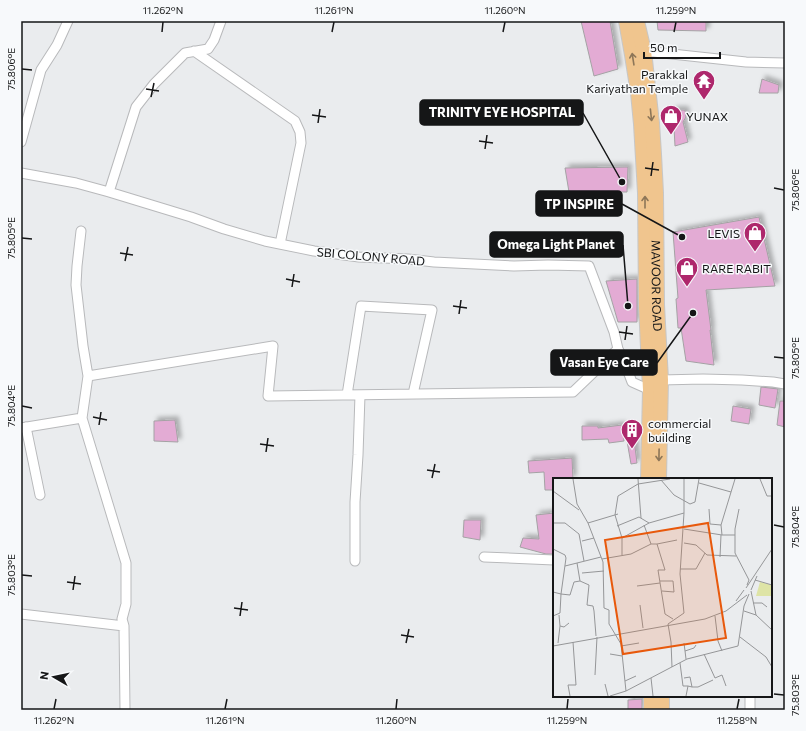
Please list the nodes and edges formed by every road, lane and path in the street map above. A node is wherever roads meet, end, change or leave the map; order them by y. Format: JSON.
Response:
{"nodes":[{"id":1,"x":68,"y":21,"type":"edge"},
{"id":2,"x":221,"y":21,"type":"edge"},
{"id":3,"x":626,"y":21,"type":"edge"},
{"id":4,"x":637,"y":21,"type":"edge"},
{"id":5,"x":194,"y":51,"type":"junction"},
{"id":6,"x":644,"y":51,"type":"junction"},
{"id":7,"x":785,"y":63,"type":"edge"},
{"id":8,"x":21,"y":142,"type":"edge"},
{"id":9,"x":21,"y":173,"type":"edge"},
{"id":10,"x":109,"y":192,"type":"junction"},
{"id":11,"x":81,"y":231,"type":"dead end"},
{"id":12,"x":280,"y":244,"type":"junction"},
{"id":13,"x":618,"y":349,"type":"junction"},
{"id":14,"x":88,"y":376,"type":"junction"},
{"id":15,"x":661,"y":380,"type":"junction"},
{"id":16,"x":785,"y":384,"type":"edge"},
{"id":17,"x":650,"y":390,"type":"junction"},
{"id":18,"x":413,"y":394,"type":"junction"},
{"id":19,"x":347,"y":395,"type":"junction"},
{"id":20,"x":360,"y":395,"type":"junction"},
{"id":21,"x":82,"y":418,"type":"junction"},
{"id":22,"x":23,"y":427,"type":"edge"},
{"id":23,"x":648,"y":478,"type":"edge"},
{"id":24,"x":659,"y":478,"type":"edge"},
{"id":25,"x":40,"y":495,"type":"dead end"},
{"id":26,"x":484,"y":557,"type":"dead end"},
{"id":27,"x":553,"y":560,"type":"edge"},
{"id":28,"x":354,"y":561,"type":"dead end"},
{"id":29,"x":21,"y":614,"type":"edge"},
{"id":30,"x":124,"y":626,"type":"junction"},
{"id":31,"x":651,"y":697,"type":"edge"},
{"id":32,"x":662,"y":697,"type":"edge"},
{"id":33,"x":750,"y":697,"type":"edge"},
{"id":34,"x":125,"y":710,"type":"edge"},
{"id":35,"x":651,"y":710,"type":"edge"},
{"id":36,"x":662,"y":710,"type":"edge"},
{"id":37,"x":750,"y":710,"type":"edge"}],
"edges":[{"from":1,"to":8,"type":"street"},
{"from":2,"to":5,"type":"street"},
{"from":17,"to":3,"type":"main road","name":"MAVOOR ROAD","one_way":true},
{"from":4,"to":6,"type":"main road","name":"MAVOOR ROAD"},
{"from":5,"to":10,"type":"street"},
{"from":5,"to":12,"type":"street"},
{"from":6,"to":7,"type":"street"},
{"from":6,"to":15,"type":"main road","name":"MAVOOR ROAD","one_way":true},
{"from":9,"to":10,"type":"street","name":"SBI COLONY ROAD"},
{"from":10,"to":12,"type":"street","name":"SBI COLONY ROAD"},
{"from":11,"to":14,"type":"street"},
{"from":12,"to":13,"type":"street","name":"SBI COLONY ROAD"},
{"from":13,"to":17,"type":"street","name":"SBI COLONY ROAD"},
{"from":13,"to":18,"type":"street"},
{"from":14,"to":19,"type":"street"},
{"from":14,"to":21,"type":"street"},
{"from":15,"to":16,"type":"street"},
{"from":15,"to":17,"type":"street"},
{"from":15,"to":24,"type":"main road","name":"MAVOOR ROAD","one_way":true},
{"from":17,"to":23,"type":"main road","name":"MAVOOR ROAD"},
{"from":18,"to":19,"type":"street"},
{"from":18,"to":20,"type":"street"},
{"from":19,"to":20,"type":"street"},
{"from":20,"to":28,"type":"street"},
{"from":21,"to":22,"type":"street"},
{"from":21,"to":30,"type":"street"},
{"from":22,"to":25,"type":"street"},
{"from":26,"to":27,"type":"street"},
{"from":29,"to":30,"type":"street"},
{"from":30,"to":34,"type":"street"},
{"from":31,"to":35,"type":"main road"},
{"from":32,"to":36,"type":"main road"},
{"from":33,"to":37,"type":"street"}]}
